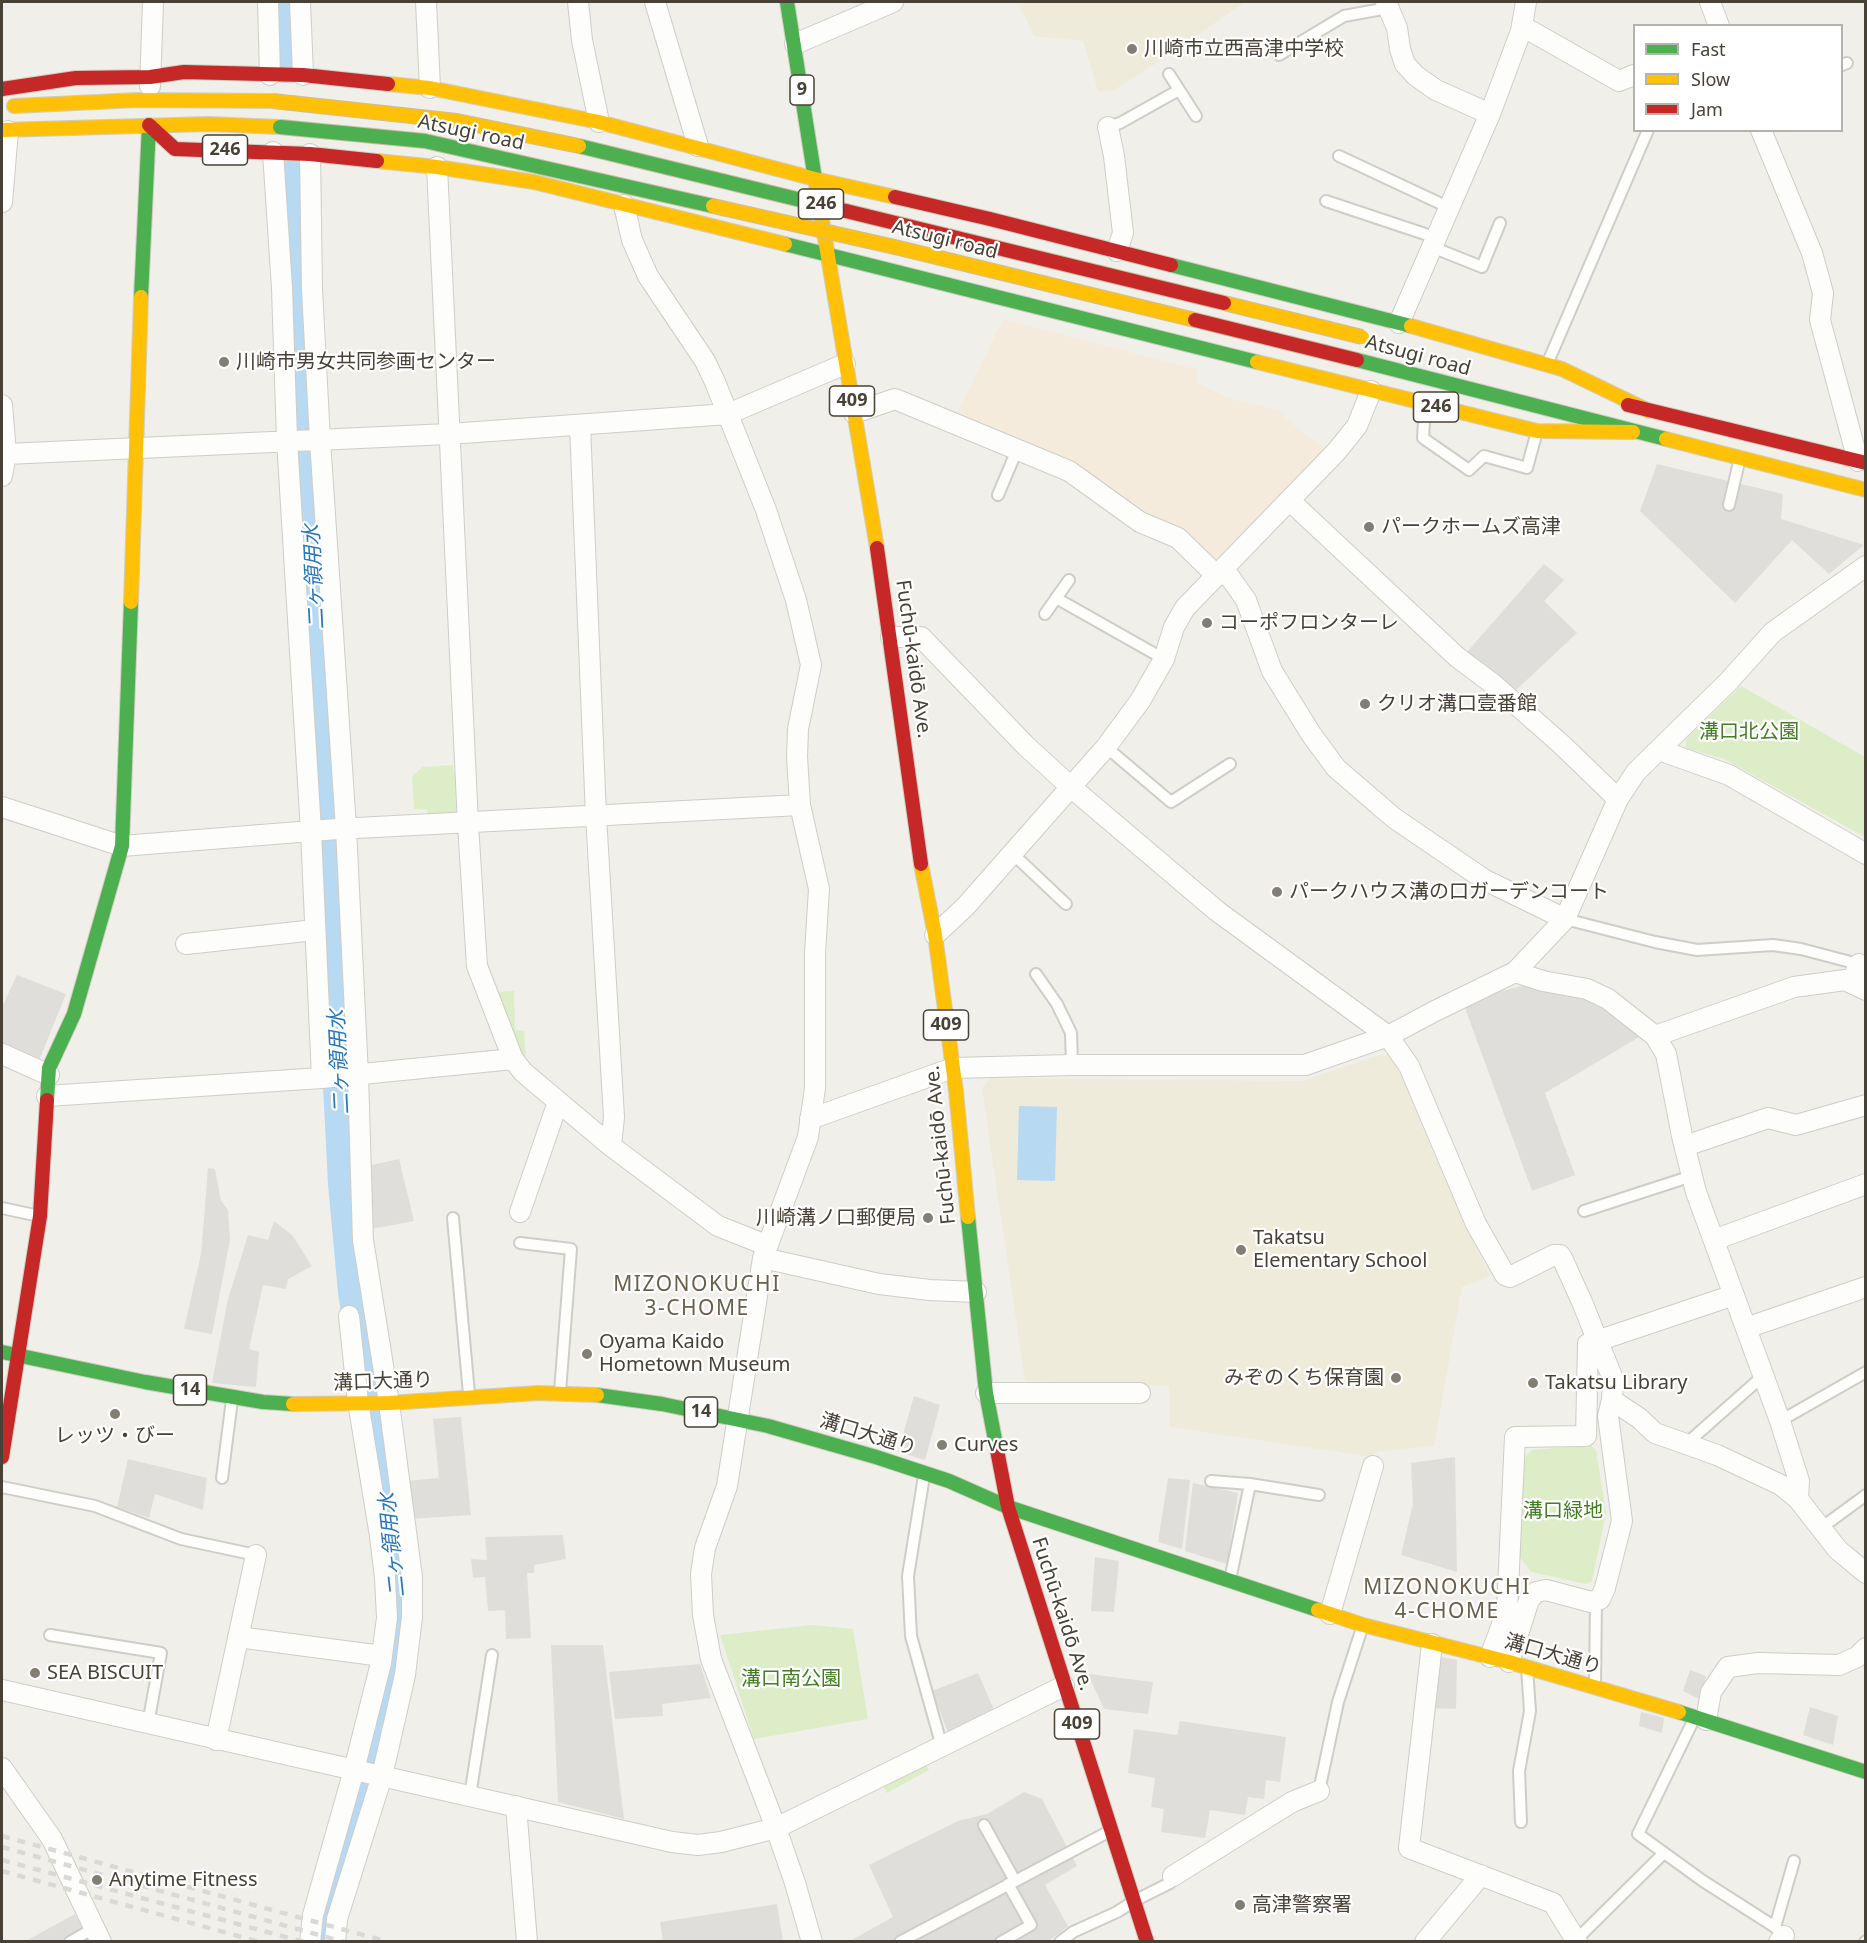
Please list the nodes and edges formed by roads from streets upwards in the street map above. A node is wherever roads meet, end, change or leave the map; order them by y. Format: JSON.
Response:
{"nodes":[{"id":1,"x":153,"y":2,"type":"edge"},
{"id":2,"x":268,"y":2,"type":"edge"},
{"id":3,"x":300,"y":2,"type":"edge"},
{"id":4,"x":426,"y":2,"type":"edge"},
{"id":5,"x":578,"y":2,"type":"edge"},
{"id":6,"x":655,"y":2,"type":"edge"},
{"id":7,"x":787,"y":2,"type":"edge"},
{"id":8,"x":893,"y":2,"type":"edge"},
{"id":9,"x":1526,"y":2,"type":"edge"},
{"id":10,"x":1710,"y":2,"type":"edge"},
{"id":11,"x":1387,"y":4,"type":"edge"},
{"id":12,"x":1718,"y":24,"type":"edge"},
{"id":13,"x":1522,"y":26,"type":"junction"},
{"id":14,"x":795,"y":44,"type":"junction"},
{"id":15,"x":270,"y":75,"type":"junction"},
{"id":16,"x":303,"y":75,"type":"junction"},
{"id":17,"x":1633,"y":76,"type":"edge"},
{"id":18,"x":150,"y":77,"type":"junction"},
{"id":19,"x":430,"y":88,"type":"junction"},
{"id":20,"x":2,"y":89,"type":"edge"},
{"id":21,"x":150,"y":100,"type":"junction"},
{"id":22,"x":2,"y":106,"type":"edge"},
{"id":23,"x":1490,"y":114,"type":"junction"},
{"id":24,"x":599,"y":122,"type":"junction"},
{"id":25,"x":149,"y":125,"type":"junction"},
{"id":26,"x":1108,"y":127,"type":"road end"},
{"id":27,"x":5,"y":130,"type":"edge"},
{"id":28,"x":1762,"y":132,"type":"edge"},
{"id":29,"x":698,"y":146,"type":"junction"},
{"id":30,"x":273,"y":152,"type":"junction"},
{"id":31,"x":310,"y":154,"type":"junction"},
{"id":32,"x":437,"y":167,"type":"junction"},
{"id":33,"x":815,"y":178,"type":"junction"},
{"id":34,"x":2,"y":202,"type":"edge"},
{"id":35,"x":624,"y":205,"type":"junction"},
{"id":36,"x":990,"y":219,"type":"junction"},
{"id":37,"x":1118,"y":251,"type":"junction"},
{"id":38,"x":829,"y":257,"type":"junction"},
{"id":39,"x":282,"y":288,"type":"junction"},
{"id":40,"x":312,"y":289,"type":"junction"},
{"id":41,"x":973,"y":292,"type":"junction"},
{"id":42,"x":1399,"y":323,"type":"junction"},
{"id":43,"x":1368,"y":339,"type":"dead end"},
{"id":44,"x":845,"y":364,"type":"junction"},
{"id":45,"x":1371,"y":391,"type":"junction"},
{"id":46,"x":1580,"y":393,"type":"dead end"},
{"id":47,"x":2,"y":405,"type":"edge"},
{"id":48,"x":1649,"y":411,"type":"junction"},
{"id":49,"x":854,"y":413,"type":"junction"},
{"id":50,"x":728,"y":414,"type":"junction"},
{"id":51,"x":580,"y":425,"type":"junction"},
{"id":52,"x":1633,"y":432,"type":"junction"},
{"id":53,"x":449,"y":434,"type":"junction"},
{"id":54,"x":304,"y":440,"type":"junction"},
{"id":55,"x":136,"y":448,"type":"junction"},
{"id":56,"x":6,"y":453,"type":"junction"},
{"id":57,"x":1862,"y":462,"type":"edge"},
{"id":58,"x":2,"y":476,"type":"edge"},
{"id":59,"x":1866,"y":490,"type":"edge"},
{"id":60,"x":1290,"y":501,"type":"junction"},
{"id":61,"x":1866,"y":566,"type":"edge"},
{"id":62,"x":1220,"y":573,"type":"junction"},
{"id":63,"x":891,"y":637,"type":"junction"},
{"id":64,"x":1659,"y":750,"type":"junction"},
{"id":65,"x":1072,"y":788,"type":"junction"},
{"id":66,"x":1618,"y":799,"type":"junction"},
{"id":67,"x":800,"y":805,"type":"junction"},
{"id":68,"x":2,"y":807,"type":"edge"},
{"id":69,"x":596,"y":816,"type":"junction"},
{"id":70,"x":468,"y":824,"type":"junction"},
{"id":71,"x":328,"y":830,"type":"junction"},
{"id":72,"x":122,"y":846,"type":"junction"},
{"id":73,"x":1866,"y":854,"type":"edge"},
{"id":74,"x":1565,"y":919,"type":"junction"},
{"id":75,"x":315,"y":930,"type":"junction"},
{"id":76,"x":935,"y":935,"type":"junction"},
{"id":77,"x":186,"y":944,"type":"dead end"},
{"id":78,"x":1515,"y":972,"type":"junction"},
{"id":79,"x":1860,"y":976,"type":"edge"},
{"id":80,"x":1388,"y":1036,"type":"junction"},
{"id":81,"x":1655,"y":1036,"type":"junction"},
{"id":82,"x":2,"y":1054,"type":"edge"},
{"id":83,"x":513,"y":1059,"type":"junction"},
{"id":84,"x":953,"y":1068,"type":"junction"},
{"id":85,"x":49,"y":1075,"type":"junction"},
{"id":86,"x":340,"y":1076,"type":"junction"},
{"id":87,"x":46,"y":1096,"type":"junction"},
{"id":88,"x":558,"y":1102,"type":"junction"},
{"id":89,"x":1866,"y":1105,"type":"edge"},
{"id":90,"x":810,"y":1119,"type":"junction"},
{"id":91,"x":611,"y":1146,"type":"junction"},
{"id":92,"x":1685,"y":1146,"type":"junction"},
{"id":93,"x":1866,"y":1184,"type":"edge"},
{"id":94,"x":520,"y":1212,"type":"dead end"},
{"id":95,"x":1714,"y":1240,"type":"junction"},
{"id":96,"x":764,"y":1252,"type":"junction"},
{"id":97,"x":1866,"y":1287,"type":"edge"},
{"id":98,"x":976,"y":1292,"type":"junction"},
{"id":99,"x":1734,"y":1294,"type":"junction"},
{"id":100,"x":350,"y":1316,"type":"dead end"},
{"id":101,"x":1746,"y":1328,"type":"junction"},
{"id":102,"x":1598,"y":1340,"type":"junction"},
{"id":103,"x":2,"y":1352,"type":"edge"},
{"id":104,"x":18,"y":1356,"type":"junction"},
{"id":105,"x":986,"y":1392,"type":"junction"},
{"id":106,"x":1140,"y":1393,"type":"dead end"},
{"id":107,"x":1612,"y":1400,"type":"junction"},
{"id":108,"x":361,"y":1402,"type":"junction"},
{"id":109,"x":385,"y":1402,"type":"junction"},
{"id":110,"x":738,"y":1420,"type":"junction"},
{"id":111,"x":2,"y":1457,"type":"edge"},
{"id":112,"x":1373,"y":1466,"type":"dead end"},
{"id":113,"x":1798,"y":1499,"type":"junction"},
{"id":114,"x":1008,"y":1507,"type":"junction"},
{"id":115,"x":256,"y":1555,"type":"road end"},
{"id":116,"x":1866,"y":1573,"type":"edge"},
{"id":117,"x":1330,"y":1614,"type":"junction"},
{"id":118,"x":238,"y":1637,"type":"junction"},
{"id":119,"x":1432,"y":1644,"type":"junction"},
{"id":120,"x":1866,"y":1648,"type":"edge"},
{"id":121,"x":382,"y":1656,"type":"junction"},
{"id":122,"x":1509,"y":1662,"type":"junction"},
{"id":123,"x":1064,"y":1686,"type":"junction"},
{"id":124,"x":2,"y":1690,"type":"edge"},
{"id":125,"x":1700,"y":1719,"type":"junction"},
{"id":126,"x":216,"y":1740,"type":"junction"},
{"id":127,"x":2,"y":1768,"type":"edge"},
{"id":128,"x":1866,"y":1772,"type":"edge"},
{"id":129,"x":368,"y":1773,"type":"junction"},
{"id":130,"x":1319,"y":1791,"type":"road end"},
{"id":131,"x":516,"y":1806,"type":"junction"},
{"id":132,"x":776,"y":1828,"type":"junction"},
{"id":133,"x":1481,"y":1875,"type":"junction"},
{"id":134,"x":1173,"y":1876,"type":"road end"},
{"id":135,"x":98,"y":1935,"type":"edge"},
{"id":136,"x":310,"y":1941,"type":"edge"},
{"id":137,"x":335,"y":1941,"type":"edge"},
{"id":138,"x":527,"y":1941,"type":"edge"},
{"id":139,"x":812,"y":1941,"type":"edge"},
{"id":140,"x":1147,"y":1941,"type":"edge"},
{"id":141,"x":1425,"y":1941,"type":"edge"},
{"id":142,"x":1577,"y":1941,"type":"edge"}],
"edges":[{"from":1,"to":18,"type":"street"},
{"from":2,"to":15,"type":"street"},
{"from":3,"to":16,"type":"street"},
{"from":4,"to":19,"type":"street"},
{"from":5,"to":24,"type":"street"},
{"from":6,"to":29,"type":"street"},
{"from":7,"to":14,"type":"main road","number":"9"},
{"from":8,"to":14,"type":"street"},
{"from":9,"to":13,"type":"street"},
{"from":10,"to":12,"type":"street"},
{"from":11,"to":23,"type":"street"},
{"from":13,"to":17,"type":"street"},
{"from":13,"to":23,"type":"street"},
{"from":14,"to":33,"type":"main road","number":"9"},
{"from":15,"to":16,"type":"main road","number":"246"},
{"from":15,"to":18,"type":"main road","number":"246"},
{"from":16,"to":19,"type":"main road","number":"246"},
{"from":18,"to":20,"type":"main road","number":"246"},
{"from":18,"to":21,"type":"street"},
{"from":19,"to":24,"type":"main road","number":"246"},
{"from":21,"to":22,"type":"main road","name":"Atsugi road","number":"246"},
{"from":21,"to":25,"type":"street"},
{"from":21,"to":43,"type":"main road","name":"Atsugi road","number":"246","bridge":true},
{"from":23,"to":42,"type":"street"},
{"from":24,"to":29,"type":"main road","number":"246"},
{"from":25,"to":27,"type":"main road","name":"Atsugi road","number":"246"},
{"from":25,"to":30,"type":"main road","number":"246"},
{"from":25,"to":52,"type":"main road","name":"Atsugi road","number":"246","bridge":true},
{"from":25,"to":55,"type":"main road"},
{"from":26,"to":37,"type":"street"},
{"from":27,"to":34,"type":"street"},
{"from":28,"to":57,"type":"street"},
{"from":29,"to":33,"type":"main road","number":"246"},
{"from":30,"to":31,"type":"main road","number":"246"},
{"from":30,"to":39,"type":"street"},
{"from":31,"to":32,"type":"main road","number":"246"},
{"from":31,"to":40,"type":"street"},
{"from":32,"to":35,"type":"main road","number":"246"},
{"from":32,"to":53,"type":"street"},
{"from":33,"to":36,"type":"main road","number":"246"},
{"from":33,"to":38,"type":"main road","number":"409"},
{"from":35,"to":38,"type":"main road","number":"246"},
{"from":35,"to":50,"type":"street"},
{"from":36,"to":37,"type":"main road","number":"246"},
{"from":36,"to":41,"type":"main road"},
{"from":37,"to":42,"type":"main road","number":"246"},
{"from":38,"to":41,"type":"main road","number":"246"},
{"from":38,"to":44,"type":"main road","name":"Fuchū-kaidō Ave.","number":"409"},
{"from":39,"to":40,"type":"street"},
{"from":39,"to":54,"type":"street"},
{"from":40,"to":54,"type":"street"},
{"from":41,"to":45,"type":"main road","number":"246"},
{"from":42,"to":48,"type":"main road","number":"246"},
{"from":44,"to":49,"type":"main road","name":"Fuchū-kaidō Ave.","number":"409"},
{"from":44,"to":50,"type":"street"},
{"from":45,"to":52,"type":"main road","number":"246"},
{"from":45,"to":60,"type":"street"},
{"from":46,"to":48,"type":"main road","number":"246"},
{"from":47,"to":56,"type":"street"},
{"from":48,"to":57,"type":"main road","number":"246"},
{"from":49,"to":62,"type":"street"},
{"from":49,"to":63,"type":"main road","name":"Fuchū-kaidō Ave.","number":"409"},
{"from":50,"to":51,"type":"street"},
{"from":50,"to":67,"type":"street"},
{"from":51,"to":53,"type":"street"},
{"from":51,"to":69,"type":"street"},
{"from":52,"to":59,"type":"main road","name":"Atsugi road","number":"246"},
{"from":53,"to":54,"type":"street"},
{"from":53,"to":70,"type":"street"},
{"from":54,"to":55,"type":"street"},
{"from":54,"to":71,"type":"street"},
{"from":54,"to":71,"type":"street"},
{"from":55,"to":56,"type":"street"},
{"from":55,"to":72,"type":"main road"},
{"from":56,"to":58,"type":"street"},
{"from":60,"to":62,"type":"street"},
{"from":60,"to":66,"type":"street"},
{"from":61,"to":64,"type":"street"},
{"from":62,"to":65,"type":"street"},
{"from":62,"to":74,"type":"street"},
{"from":63,"to":65,"type":"street"},
{"from":63,"to":76,"type":"main road","name":"Fuchū-kaidō Ave.","number":"409"},
{"from":64,"to":66,"type":"street"},
{"from":64,"to":73,"type":"street"},
{"from":65,"to":76,"type":"street"},
{"from":65,"to":80,"type":"street"},
{"from":66,"to":74,"type":"street"},
{"from":67,"to":69,"type":"street"},
{"from":67,"to":90,"type":"street"},
{"from":68,"to":72,"type":"street"},
{"from":69,"to":70,"type":"street"},
{"from":69,"to":91,"type":"street"},
{"from":70,"to":71,"type":"street"},
{"from":70,"to":83,"type":"street"},
{"from":71,"to":72,"type":"street"},
{"from":71,"to":75,"type":"street"},
{"from":71,"to":86,"type":"street"},
{"from":72,"to":85,"type":"main road"},
{"from":74,"to":78,"type":"street"},
{"from":75,"to":77,"type":"street"},
{"from":75,"to":86,"type":"street"},
{"from":76,"to":84,"type":"main road","name":"Fuchū-kaidō Ave.","number":"409"},
{"from":78,"to":80,"type":"street"},
{"from":78,"to":81,"type":"street"},
{"from":79,"to":81,"type":"street"},
{"from":80,"to":84,"type":"street"},
{"from":80,"to":102,"type":"street"},
{"from":81,"to":92,"type":"street"},
{"from":82,"to":85,"type":"street"},
{"from":83,"to":86,"type":"street"},
{"from":83,"to":88,"type":"street"},
{"from":84,"to":90,"type":"street"},
{"from":84,"to":98,"type":"main road","name":"Fuchū-kaidō Ave.","number":"409"},
{"from":85,"to":87,"type":"main road"},
{"from":86,"to":87,"type":"street"},
{"from":86,"to":109,"type":"street"},
{"from":87,"to":104,"type":"main road"},
{"from":88,"to":91,"type":"street"},
{"from":88,"to":94,"type":"street"},
{"from":89,"to":92,"type":"street"},
{"from":90,"to":96,"type":"street"},
{"from":91,"to":96,"type":"street"},
{"from":92,"to":95,"type":"street"},
{"from":93,"to":95,"type":"street"},
{"from":95,"to":99,"type":"street"},
{"from":96,"to":98,"type":"street"},
{"from":96,"to":110,"type":"street"},
{"from":97,"to":101,"type":"street"},
{"from":98,"to":105,"type":"main road","name":"Fuchū-kaidō Ave.","number":"409"},
{"from":99,"to":101,"type":"street"},
{"from":99,"to":102,"type":"street"},
{"from":100,"to":108,"type":"street"},
{"from":101,"to":113,"type":"street"},
{"from":102,"to":107,"type":"street"},
{"from":102,"to":122,"type":"street"},
{"from":103,"to":104,"type":"main road","name":"溝口大通り","number":"14"},
{"from":104,"to":108,"type":"main road","name":"溝口大通り","number":"14"},
{"from":104,"to":111,"type":"main road"},
{"from":105,"to":106,"type":"street"},
{"from":105,"to":114,"type":"main road","name":"Fuchū-kaidō Ave.","number":"409"},
{"from":107,"to":113,"type":"street"},
{"from":107,"to":122,"type":"street"},
{"from":108,"to":109,"type":"main road","name":"溝口大通り","number":"14"},
{"from":108,"to":121,"type":"street"},
{"from":109,"to":110,"type":"main road","name":"溝口大通り","number":"14"},
{"from":109,"to":129,"type":"street"},
{"from":110,"to":114,"type":"main road","name":"溝口大通り","number":"14"},
{"from":110,"to":132,"type":"street"},
{"from":112,"to":117,"type":"street"},
{"from":113,"to":116,"type":"street"},
{"from":114,"to":117,"type":"main road","name":"溝口大通り"},
{"from":114,"to":123,"type":"main road","name":"Fuchū-kaidō Ave.","number":"409"},
{"from":115,"to":118,"type":"street"},
{"from":117,"to":119,"type":"main road","name":"溝口大通り"},
{"from":118,"to":121,"type":"street"},
{"from":118,"to":126,"type":"street"},
{"from":119,"to":122,"type":"main road","name":"溝口大通り"},
{"from":119,"to":133,"type":"street"},
{"from":120,"to":125,"type":"street"},
{"from":121,"to":129,"type":"street"},
{"from":122,"to":125,"type":"main road","name":"溝口大通り"},
{"from":123,"to":132,"type":"street"},
{"from":123,"to":140,"type":"main road","name":"Fuchū-kaidō Ave.","number":"409"},
{"from":124,"to":126,"type":"street"},
{"from":125,"to":128,"type":"main road","name":"溝口大通り"},
{"from":126,"to":129,"type":"street"},
{"from":127,"to":135,"type":"street"},
{"from":129,"to":131,"type":"street"},
{"from":129,"to":136,"type":"street"},
{"from":129,"to":137,"type":"street"},
{"from":130,"to":134,"type":"street"},
{"from":131,"to":132,"type":"street"},
{"from":131,"to":138,"type":"street"},
{"from":132,"to":139,"type":"street"},
{"from":133,"to":141,"type":"street"},
{"from":133,"to":142,"type":"street"}]}
